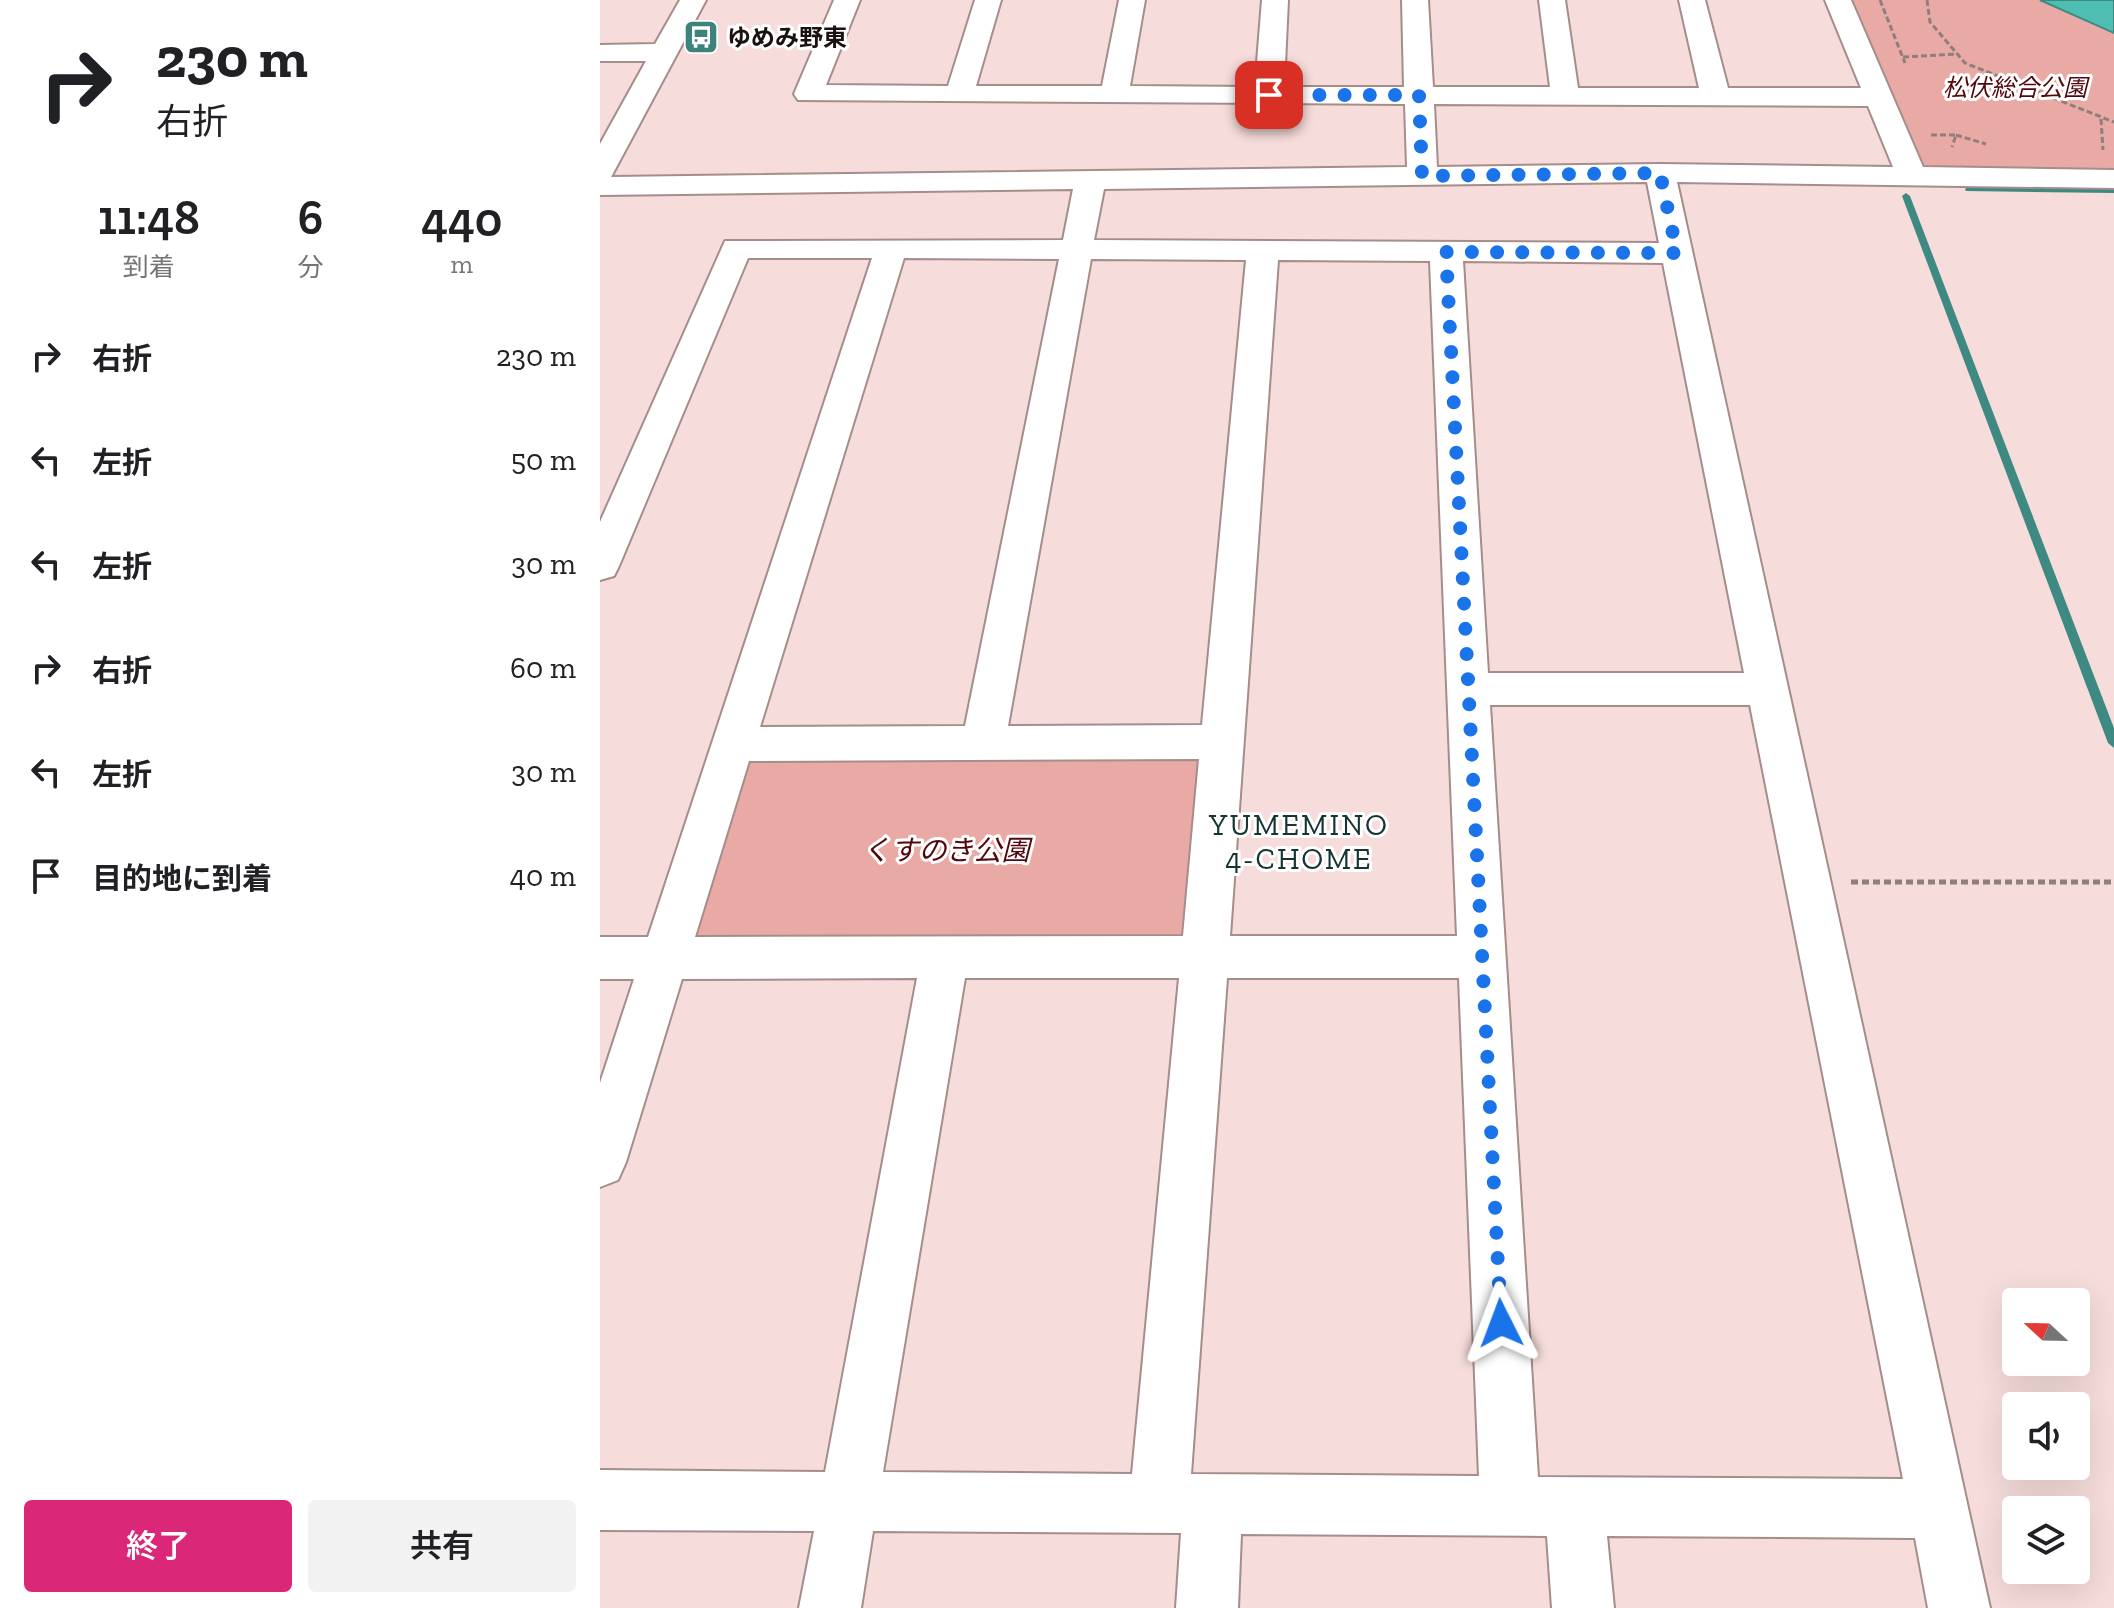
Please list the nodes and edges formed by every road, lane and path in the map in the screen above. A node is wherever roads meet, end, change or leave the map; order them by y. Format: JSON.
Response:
{"nodes":[{"id":1,"x":693,"y":0,"type":"edge"},
{"id":2,"x":847,"y":0,"type":"edge"},
{"id":3,"x":988,"y":0,"type":"edge"},
{"id":4,"x":1132,"y":0,"type":"edge"},
{"id":5,"x":1275,"y":0,"type":"edge"},
{"id":6,"x":1415,"y":0,"type":"edge"},
{"id":7,"x":1552,"y":0,"type":"edge"},
{"id":8,"x":1692,"y":0,"type":"edge"},
{"id":9,"x":1838,"y":0,"type":"edge"},
{"id":10,"x":1927,"y":0,"type":"edge"},
{"id":11,"x":664,"y":52,"type":"junction"},
{"id":12,"x":600,"y":53,"type":"edge"},
{"id":13,"x":1957,"y":54,"type":"junction"},
{"id":14,"x":1903,"y":57,"type":"dead end"},
{"id":15,"x":959,"y":95,"type":"junction"},
{"id":16,"x":1269,"y":95,"type":"junction"},
{"id":17,"x":1419,"y":95,"type":"junction"},
{"id":18,"x":1565,"y":95,"type":"junction"},
{"id":19,"x":1715,"y":95,"type":"junction"},
{"id":20,"x":1114,"y":96,"type":"junction"},
{"id":21,"x":1879,"y":97,"type":"junction"},
{"id":22,"x":2114,"y":122,"type":"edge"},
{"id":23,"x":600,"y":171,"type":"edge"},
{"id":24,"x":1660,"y":173,"type":"junction"},
{"id":25,"x":1911,"y":174,"type":"junction"},
{"id":26,"x":1422,"y":176,"type":"junction"},
{"id":27,"x":2114,"y":179,"type":"edge"},
{"id":28,"x":1090,"y":180,"type":"junction"},
{"id":29,"x":600,"y":186,"type":"edge"},
{"id":30,"x":891,"y":249,"type":"junction"},
{"id":31,"x":1077,"y":250,"type":"junction"},
{"id":32,"x":1263,"y":251,"type":"junction"},
{"id":33,"x":1446,"y":252,"type":"junction"},
{"id":34,"x":1677,"y":253,"type":"junction"},
{"id":35,"x":600,"y":566,"type":"edge"},
{"id":36,"x":1468,"y":689,"type":"junction"},
{"id":37,"x":1768,"y":689,"type":"junction"},
{"id":38,"x":1224,"y":742,"type":"junction"},
{"id":39,"x":733,"y":744,"type":"junction"},
{"id":40,"x":983,"y":745,"type":"junction"},
{"id":41,"x":1808,"y":882,"type":"junction"},
{"id":42,"x":2114,"y":882,"type":"edge"},
{"id":43,"x":945,"y":957,"type":"junction"},
{"id":44,"x":1206,"y":957,"type":"junction"},
{"id":45,"x":1482,"y":957,"type":"junction"},
{"id":46,"x":600,"y":958,"type":"edge"},
{"id":47,"x":665,"y":958,"type":"junction"},
{"id":48,"x":600,"y":1162,"type":"edge"},
{"id":49,"x":600,"y":1500,"type":"edge"},
{"id":50,"x":850,"y":1502,"type":"junction"},
{"id":51,"x":1186,"y":1504,"type":"junction"},
{"id":52,"x":1510,"y":1506,"type":"junction"},
{"id":53,"x":1575,"y":1507,"type":"junction"},
{"id":54,"x":1938,"y":1509,"type":"junction"},
{"id":55,"x":830,"y":1608,"type":"edge"},
{"id":56,"x":1207,"y":1608,"type":"edge"},
{"id":57,"x":1583,"y":1608,"type":"edge"},
{"id":58,"x":1959,"y":1608,"type":"edge"}],
"edges":[{"from":1,"to":11,"type":"street"},
{"from":2,"to":15,"type":"street"},
{"from":3,"to":15,"type":"street"},
{"from":4,"to":20,"type":"street"},
{"from":5,"to":16,"type":"street"},
{"from":6,"to":17,"type":"street"},
{"from":7,"to":18,"type":"street"},
{"from":8,"to":19,"type":"street"},
{"from":9,"to":21,"type":"street"},
{"from":10,"to":13,"type":"path"},
{"from":11,"to":12,"type":"street"},
{"from":11,"to":23,"type":"street"},
{"from":13,"to":14,"type":"path"},
{"from":13,"to":22,"type":"path"},
{"from":15,"to":20,"type":"street"},
{"from":16,"to":17,"type":"street"},
{"from":16,"to":20,"type":"street"},
{"from":17,"to":18,"type":"street"},
{"from":17,"to":26,"type":"street"},
{"from":18,"to":19,"type":"street"},
{"from":19,"to":21,"type":"street"},
{"from":21,"to":25,"type":"street"},
{"from":24,"to":25,"type":"street"},
{"from":24,"to":26,"type":"street"},
{"from":24,"to":34,"type":"street"},
{"from":25,"to":27,"type":"street"},
{"from":26,"to":28,"type":"street"},
{"from":28,"to":29,"type":"street"},
{"from":28,"to":31,"type":"street"},
{"from":30,"to":31,"type":"street"},
{"from":30,"to":35,"type":"street"},
{"from":30,"to":39,"type":"street"},
{"from":31,"to":32,"type":"street"},
{"from":31,"to":40,"type":"street"},
{"from":32,"to":33,"type":"street"},
{"from":32,"to":38,"type":"street"},
{"from":33,"to":34,"type":"street"},
{"from":33,"to":36,"type":"street"},
{"from":34,"to":37,"type":"street"},
{"from":36,"to":37,"type":"street"},
{"from":36,"to":45,"type":"street"},
{"from":37,"to":41,"type":"street"},
{"from":38,"to":40,"type":"street"},
{"from":38,"to":44,"type":"street"},
{"from":39,"to":40,"type":"street"},
{"from":39,"to":47,"type":"street"},
{"from":41,"to":42,"type":"path"},
{"from":41,"to":54,"type":"street"},
{"from":43,"to":44,"type":"street"},
{"from":43,"to":47,"type":"street"},
{"from":43,"to":50,"type":"street"},
{"from":44,"to":45,"type":"street"},
{"from":44,"to":51,"type":"street"},
{"from":45,"to":52,"type":"street"},
{"from":46,"to":47,"type":"street"},
{"from":47,"to":48,"type":"street"},
{"from":49,"to":50,"type":"street"},
{"from":50,"to":51,"type":"street"},
{"from":50,"to":55,"type":"street"},
{"from":51,"to":52,"type":"street"},
{"from":51,"to":56,"type":"street"},
{"from":52,"to":53,"type":"street"},
{"from":53,"to":54,"type":"street"},
{"from":53,"to":57,"type":"street"},
{"from":54,"to":58,"type":"street"}]}
